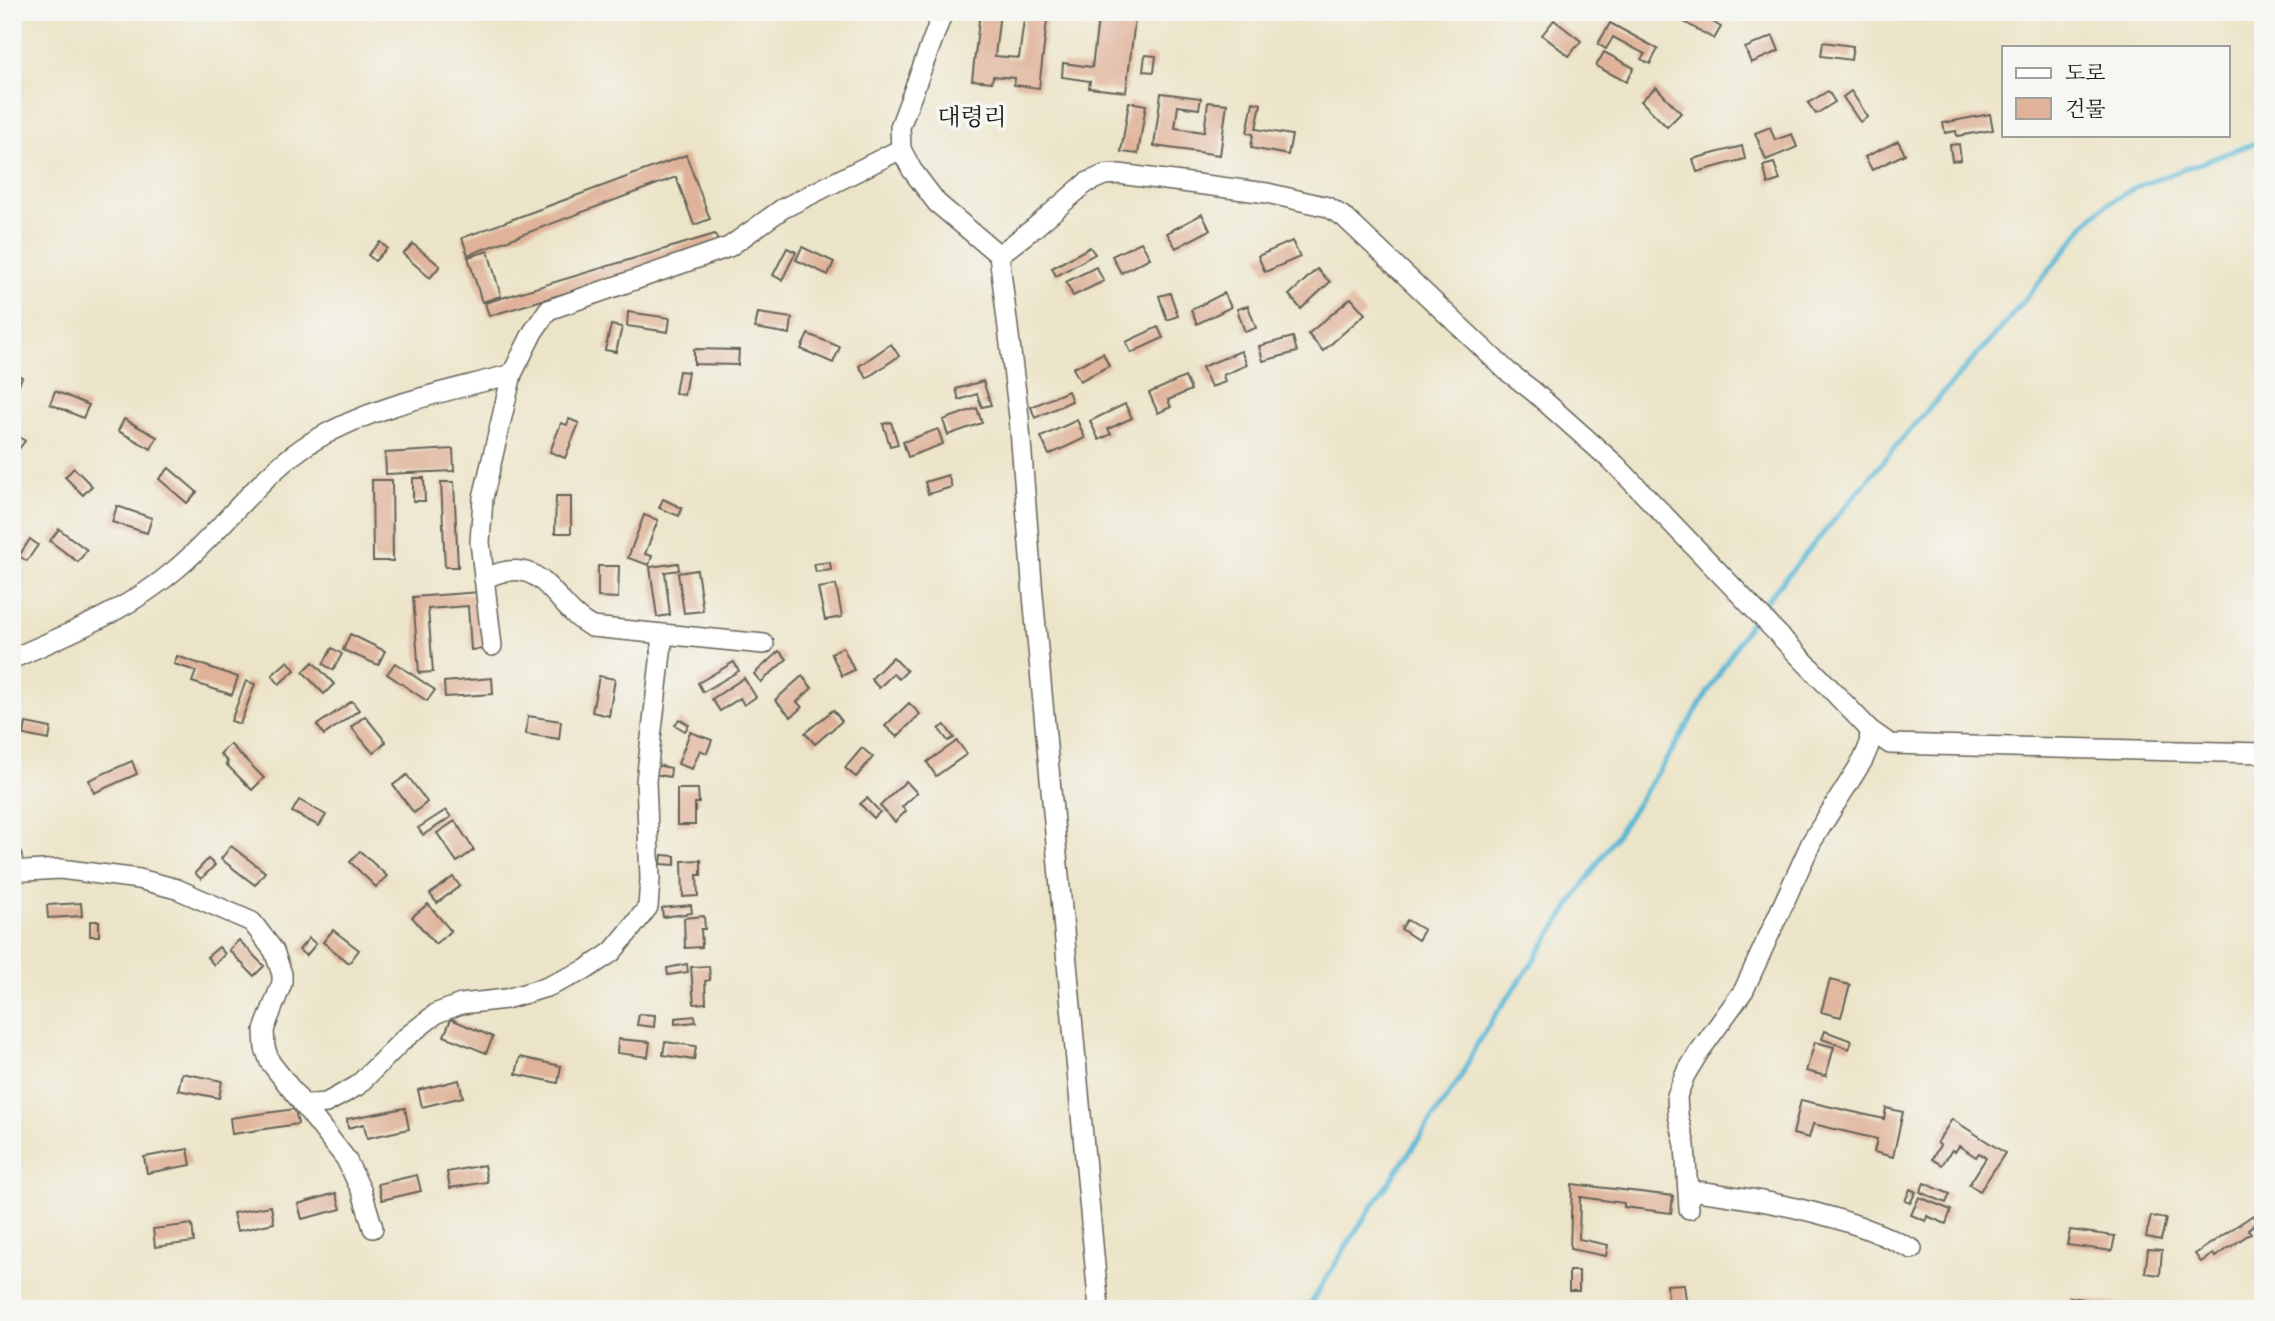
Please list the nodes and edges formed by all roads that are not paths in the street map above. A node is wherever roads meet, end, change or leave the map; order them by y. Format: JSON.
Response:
{"nodes":[{"id":1,"x":943,"y":12,"type":"edge"},
{"id":2,"x":901,"y":149,"type":"junction"},
{"id":3,"x":999,"y":255,"type":"junction"},
{"id":4,"x":512,"y":374,"type":"junction"},
{"id":5,"x":484,"y":579,"type":"junction"},
{"id":6,"x":663,"y":636,"type":"junction"},
{"id":7,"x":764,"y":644,"type":"dead end"},
{"id":8,"x":492,"y":646,"type":"dead end"},
{"id":9,"x":12,"y":659,"type":"edge"},
{"id":10,"x":1870,"y":730,"type":"junction"},
{"id":11,"x":2263,"y":753,"type":"edge"},
{"id":12,"x":12,"y":857,"type":"edge"},
{"id":13,"x":303,"y":1105,"type":"junction"},
{"id":14,"x":373,"y":1228,"type":"dead end"},
{"id":15,"x":1912,"y":1249,"type":"dead end"},
{"id":16,"x":1099,"y":1309,"type":"edge"}],
"edges":[{"from":1,"to":2,"type":"street"},
{"from":2,"to":3,"type":"street"},
{"from":2,"to":4,"type":"street"},
{"from":3,"to":10,"type":"street"},
{"from":3,"to":16,"type":"street"},
{"from":4,"to":5,"type":"street"},
{"from":4,"to":9,"type":"street"},
{"from":5,"to":6,"type":"street"},
{"from":5,"to":8,"type":"street"},
{"from":6,"to":7,"type":"street"},
{"from":6,"to":13,"type":"street"},
{"from":10,"to":11,"type":"street"},
{"from":10,"to":15,"type":"street"},
{"from":12,"to":13,"type":"street"},
{"from":13,"to":14,"type":"street"}]}
